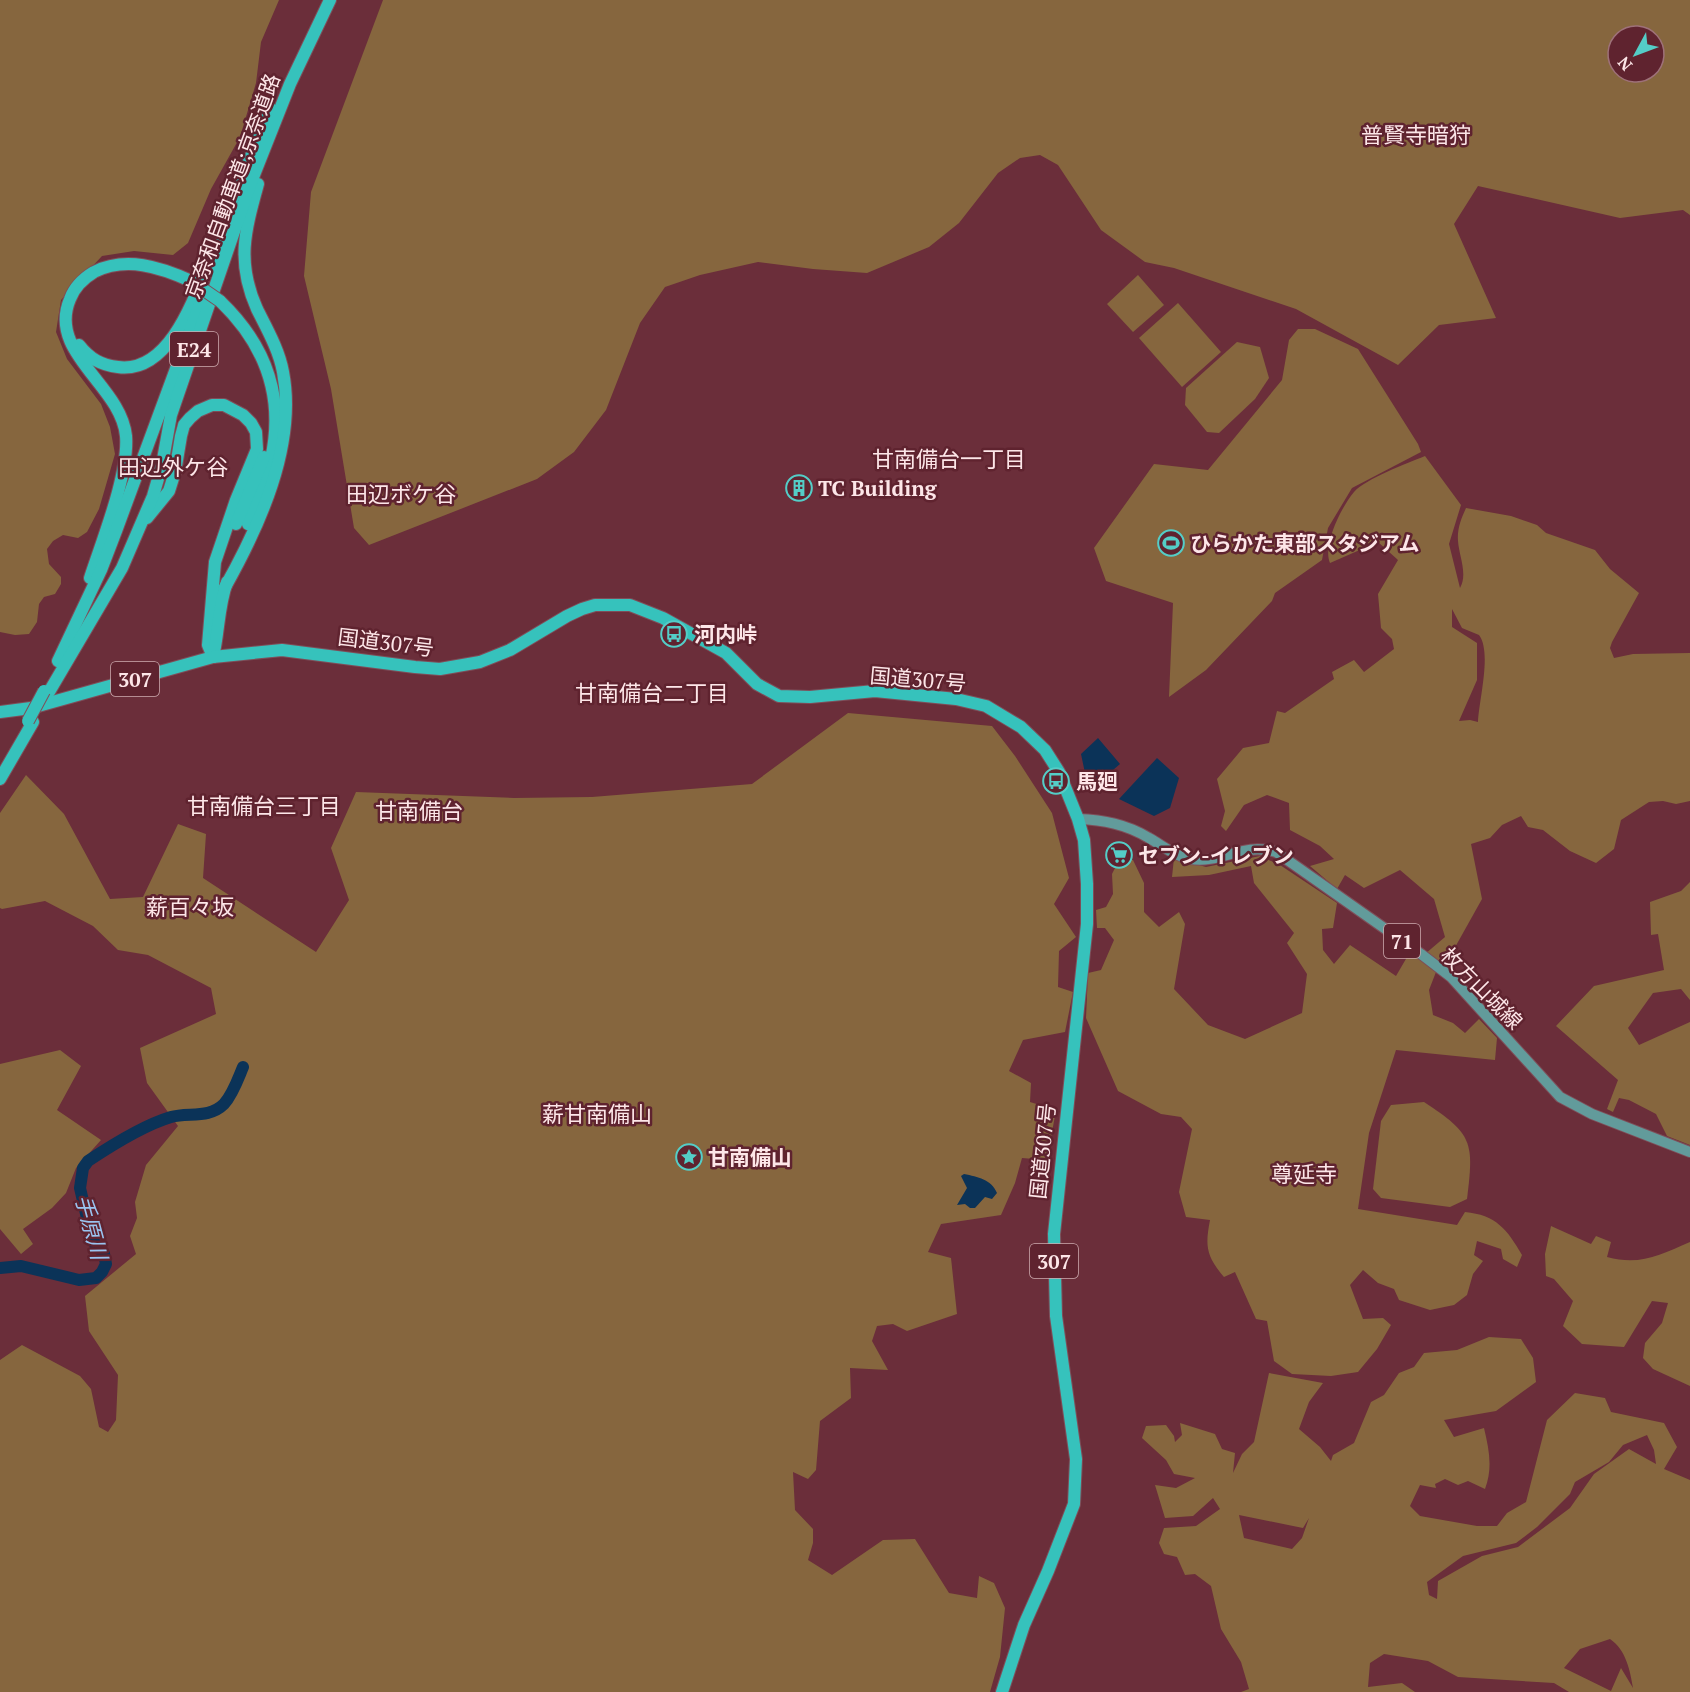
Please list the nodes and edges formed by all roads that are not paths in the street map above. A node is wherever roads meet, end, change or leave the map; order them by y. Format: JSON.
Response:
{"nodes":[{"id":1,"x":323,"y":0,"type":"edge"},
{"id":2,"x":330,"y":0,"type":"edge"},
{"id":3,"x":282,"y":102,"type":"junction"},
{"id":4,"x":271,"y":109,"type":"junction"},
{"id":5,"x":190,"y":284,"type":"junction"},
{"id":6,"x":139,"y":528,"type":"junction"},
{"id":7,"x":219,"y":591,"type":"junction"},
{"id":8,"x":213,"y":657,"type":"junction"},
{"id":9,"x":53,"y":672,"type":"junction"},
{"id":10,"x":47,"y":691,"type":"junction"},
{"id":11,"x":0,"y":712,"type":"edge"},
{"id":12,"x":31,"y":722,"type":"junction"},
{"id":13,"x":0,"y":771,"type":"edge"},
{"id":14,"x":0,"y":779,"type":"edge"},
{"id":15,"x":1078,"y":819,"type":"junction"},
{"id":16,"x":1690,"y":1152,"type":"edge"},
{"id":17,"x":1002,"y":1692,"type":"edge"}],
"edges":[{"from":1,"to":4,"type":"highway","name":"京奈和自動車道;京奈道路","number":"E24"},
{"from":2,"to":3,"type":"highway","name":"京奈和自動車道;京奈道路","number":"E24"},
{"from":3,"to":6,"type":"highway","name":"京奈和自動車道;京奈道路","number":"E24"},
{"from":3,"to":7,"type":"highway"},
{"from":4,"to":5,"type":"highway"},
{"from":4,"to":9,"type":"highway","name":"京奈和自動車道;京奈道路","number":"E24"},
{"from":5,"to":7,"type":"highway"},
{"from":5,"to":9,"type":"highway"},
{"from":6,"to":7,"type":"highway"},
{"from":6,"to":10,"type":"highway","name":"京奈和自動車道;京奈道路","number":"E24"},
{"from":7,"to":8,"type":"highway"},
{"from":8,"to":11,"type":"highway","name":"国道307号","number":"307"},
{"from":8,"to":15,"type":"highway","name":"国道307号","number":"307"},
{"from":9,"to":10,"type":"highway","name":"京奈和自動車道;京奈道路","number":"E24"},
{"from":10,"to":12,"type":"highway","name":"京奈和自動車道;京奈道路","number":"E24"},
{"from":12,"to":13,"type":"highway","name":"京奈和自動車道;京奈道路","number":"E24"},
{"from":12,"to":14,"type":"highway","name":"京奈和自動車道;京奈道路","number":"E24"},
{"from":15,"to":16,"type":"main road","name":"枚方山城線","number":"71"},
{"from":15,"to":17,"type":"highway","name":"国道307号","number":"307"}]}
